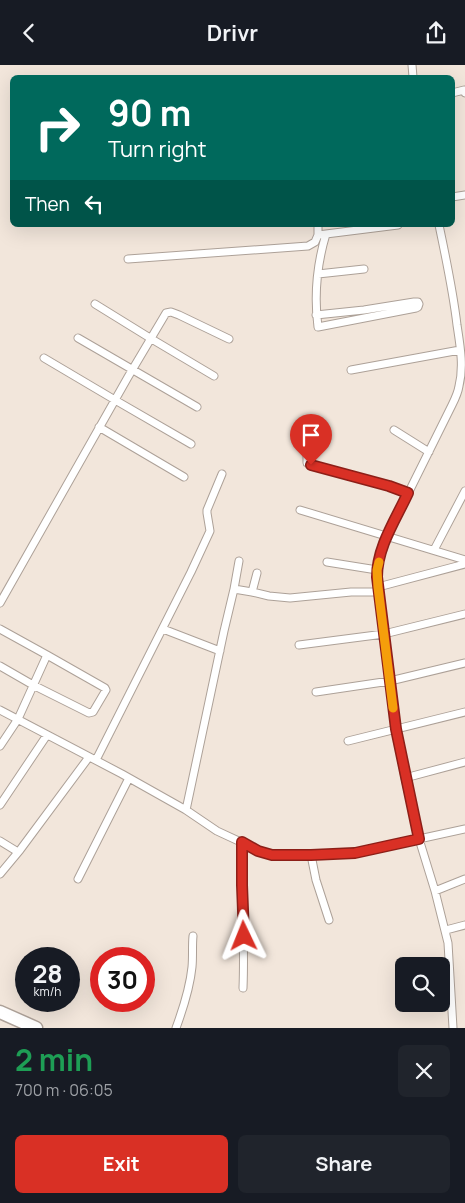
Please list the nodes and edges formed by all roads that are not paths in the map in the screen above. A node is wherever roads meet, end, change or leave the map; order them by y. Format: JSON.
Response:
{"nodes":[{"id":1,"x":318,"y":227,"type":"edge"},
{"id":2,"x":382,"y":227,"type":"edge"},
{"id":3,"x":440,"y":227,"type":"edge"},
{"id":4,"x":326,"y":234,"type":"junction"},
{"id":5,"x":318,"y":235,"type":"junction"},
{"id":6,"x":128,"y":259,"type":"dead end"},
{"id":7,"x":364,"y":269,"type":"dead end"},
{"id":8,"x":318,"y":274,"type":"junction"},
{"id":9,"x":96,"y":304,"type":"dead end"},
{"id":10,"x":316,"y":315,"type":"junction"},
{"id":11,"x":78,"y":338,"type":"dead end"},
{"id":12,"x":150,"y":339,"type":"junction"},
{"id":13,"x":229,"y":339,"type":"dead end"},
{"id":14,"x":460,"y":350,"type":"junction"},
{"id":15,"x":44,"y":358,"type":"dead end"},
{"id":16,"x":132,"y":370,"type":"junction"},
{"id":17,"x":351,"y":370,"type":"dead end"},
{"id":18,"x":463,"y":370,"type":"edge"},
{"id":19,"x":214,"y":376,"type":"dead end"},
{"id":20,"x":114,"y":401,"type":"junction"},
{"id":21,"x":197,"y":407,"type":"dead end"},
{"id":22,"x":100,"y":427,"type":"junction"},
{"id":23,"x":394,"y":430,"type":"dead end"},
{"id":24,"x":311,"y":437,"type":"dead end"},
{"id":25,"x":191,"y":444,"type":"dead end"},
{"id":26,"x":429,"y":452,"type":"junction"},
{"id":27,"x":222,"y":474,"type":"dead end"},
{"id":28,"x":184,"y":477,"type":"dead end"},
{"id":29,"x":465,"y":491,"type":"edge"},
{"id":30,"x":408,"y":493,"type":"junction"},
{"id":31,"x":300,"y":509,"type":"dead end"},
{"id":32,"x":387,"y":537,"type":"junction"},
{"id":33,"x":434,"y":550,"type":"junction"},
{"id":34,"x":465,"y":560,"type":"edge"},
{"id":35,"x":239,"y":561,"type":"dead end"},
{"id":36,"x":328,"y":562,"type":"dead end"},
{"id":37,"x":465,"y":564,"type":"edge"},
{"id":38,"x":377,"y":570,"type":"junction"},
{"id":39,"x":257,"y":573,"type":"dead end"},
{"id":40,"x":234,"y":589,"type":"junction"},
{"id":41,"x":378,"y":590,"type":"junction"},
{"id":42,"x":252,"y":592,"type":"junction"},
{"id":43,"x":0,"y":603,"type":"edge"},
{"id":44,"x":465,"y":614,"type":"edge"},
{"id":45,"x":0,"y":629,"type":"edge"},
{"id":46,"x":163,"y":629,"type":"junction"},
{"id":47,"x":384,"y":635,"type":"junction"},
{"id":48,"x":299,"y":645,"type":"dead end"},
{"id":49,"x":220,"y":651,"type":"junction"},
{"id":50,"x":47,"y":655,"type":"junction"},
{"id":51,"x":465,"y":663,"type":"edge"},
{"id":52,"x":0,"y":666,"type":"edge"},
{"id":53,"x":390,"y":681,"type":"junction"},
{"id":54,"x":33,"y":685,"type":"junction"},
{"id":55,"x":316,"y":692,"type":"dead end"},
{"id":56,"x":0,"y":710,"type":"edge"},
{"id":57,"x":465,"y":712,"type":"edge"},
{"id":58,"x":18,"y":719,"type":"junction"},
{"id":59,"x":396,"y":729,"type":"junction"},
{"id":60,"x":46,"y":735,"type":"junction"},
{"id":61,"x":348,"y":741,"type":"dead end"},
{"id":62,"x":0,"y":746,"type":"edge"},
{"id":63,"x":93,"y":759,"type":"junction"},
{"id":64,"x":465,"y":762,"type":"edge"},
{"id":65,"x":129,"y":778,"type":"junction"},
{"id":66,"x":405,"y":778,"type":"junction"},
{"id":67,"x":0,"y":805,"type":"edge"},
{"id":68,"x":186,"y":810,"type":"junction"},
{"id":69,"x":465,"y":829,"type":"edge"},
{"id":70,"x":419,"y":839,"type":"junction"},
{"id":71,"x":0,"y":841,"type":"edge"},
{"id":72,"x":242,"y":842,"type":"junction"},
{"id":73,"x":18,"y":852,"type":"junction"},
{"id":74,"x":311,"y":855,"type":"junction"},
{"id":75,"x":0,"y":874,"type":"edge"},
{"id":76,"x":78,"y":879,"type":"dead end"},
{"id":77,"x":465,"y":879,"type":"edge"},
{"id":78,"x":435,"y":891,"type":"junction"},
{"id":79,"x":329,"y":920,"type":"dead end"},
{"id":80,"x":465,"y":925,"type":"edge"},
{"id":81,"x":446,"y":930,"type":"junction"},
{"id":82,"x":194,"y":936,"type":"dead end"},
{"id":83,"x":244,"y":987,"type":"dead end"},
{"id":84,"x":0,"y":1012,"type":"edge"},
{"id":85,"x":0,"y":1021,"type":"edge"},
{"id":86,"x":16,"y":1028,"type":"edge"},
{"id":87,"x":36,"y":1028,"type":"edge"},
{"id":88,"x":176,"y":1028,"type":"edge"},
{"id":89,"x":453,"y":1028,"type":"edge"}],
"edges":[{"from":1,"to":5,"type":"street"},
{"from":2,"to":4,"type":"street"},
{"from":3,"to":14,"type":"street"},
{"from":4,"to":5,"type":"street"},
{"from":4,"to":8,"type":"street"},
{"from":5,"to":6,"type":"street"},
{"from":7,"to":8,"type":"street"},
{"from":8,"to":10,"type":"street"},
{"from":9,"to":12,"type":"street"},
{"from":10,"to":10,"type":"street"},
{"from":11,"to":16,"type":"street"},
{"from":12,"to":13,"type":"street"},
{"from":12,"to":16,"type":"street"},
{"from":12,"to":19,"type":"street"},
{"from":14,"to":17,"type":"street"},
{"from":14,"to":18,"type":"street"},
{"from":15,"to":20,"type":"street"},
{"from":16,"to":20,"type":"street"},
{"from":16,"to":21,"type":"street"},
{"from":18,"to":26,"type":"street"},
{"from":20,"to":22,"type":"street"},
{"from":20,"to":25,"type":"street"},
{"from":22,"to":28,"type":"street"},
{"from":22,"to":43,"type":"street"},
{"from":23,"to":26,"type":"street"},
{"from":24,"to":30,"type":"street"},
{"from":26,"to":30,"type":"street"},
{"from":27,"to":46,"type":"street"},
{"from":29,"to":33,"type":"street"},
{"from":30,"to":32,"type":"street"},
{"from":31,"to":32,"type":"street"},
{"from":32,"to":33,"type":"street"},
{"from":32,"to":38,"type":"street"},
{"from":33,"to":34,"type":"street"},
{"from":35,"to":40,"type":"street"},
{"from":36,"to":38,"type":"street"},
{"from":37,"to":41,"type":"street"},
{"from":38,"to":41,"type":"street"},
{"from":39,"to":42,"type":"street"},
{"from":40,"to":42,"type":"street"},
{"from":40,"to":49,"type":"street"},
{"from":41,"to":42,"type":"street"},
{"from":41,"to":47,"type":"street"},
{"from":44,"to":47,"type":"street"},
{"from":45,"to":50,"type":"street"},
{"from":46,"to":49,"type":"street"},
{"from":46,"to":63,"type":"street"},
{"from":47,"to":48,"type":"street"},
{"from":47,"to":53,"type":"street"},
{"from":49,"to":68,"type":"street"},
{"from":50,"to":54,"type":"street"},
{"from":50,"to":54,"type":"street"},
{"from":51,"to":53,"type":"street"},
{"from":52,"to":54,"type":"street"},
{"from":53,"to":55,"type":"street"},
{"from":53,"to":59,"type":"street"},
{"from":54,"to":58,"type":"street"},
{"from":56,"to":58,"type":"street"},
{"from":57,"to":59,"type":"street"},
{"from":58,"to":60,"type":"street"},
{"from":58,"to":62,"type":"street"},
{"from":59,"to":61,"type":"street"},
{"from":59,"to":66,"type":"street"},
{"from":60,"to":63,"type":"street"},
{"from":60,"to":67,"type":"street"},
{"from":63,"to":65,"type":"street"},
{"from":63,"to":73,"type":"street"},
{"from":64,"to":66,"type":"street"},
{"from":65,"to":68,"type":"street"},
{"from":65,"to":76,"type":"street"},
{"from":66,"to":70,"type":"street"},
{"from":68,"to":72,"type":"street"},
{"from":69,"to":70,"type":"street"},
{"from":70,"to":74,"type":"street"},
{"from":70,"to":78,"type":"street"},
{"from":71,"to":73,"type":"street"},
{"from":72,"to":74,"type":"street"},
{"from":72,"to":83,"type":"street"},
{"from":73,"to":75,"type":"street"},
{"from":74,"to":79,"type":"street"},
{"from":77,"to":78,"type":"street"},
{"from":78,"to":81,"type":"street"},
{"from":80,"to":81,"type":"street"},
{"from":81,"to":89,"type":"street"},
{"from":82,"to":88,"type":"street"},
{"from":84,"to":87,"type":"highway"},
{"from":85,"to":86,"type":"highway"}]}
